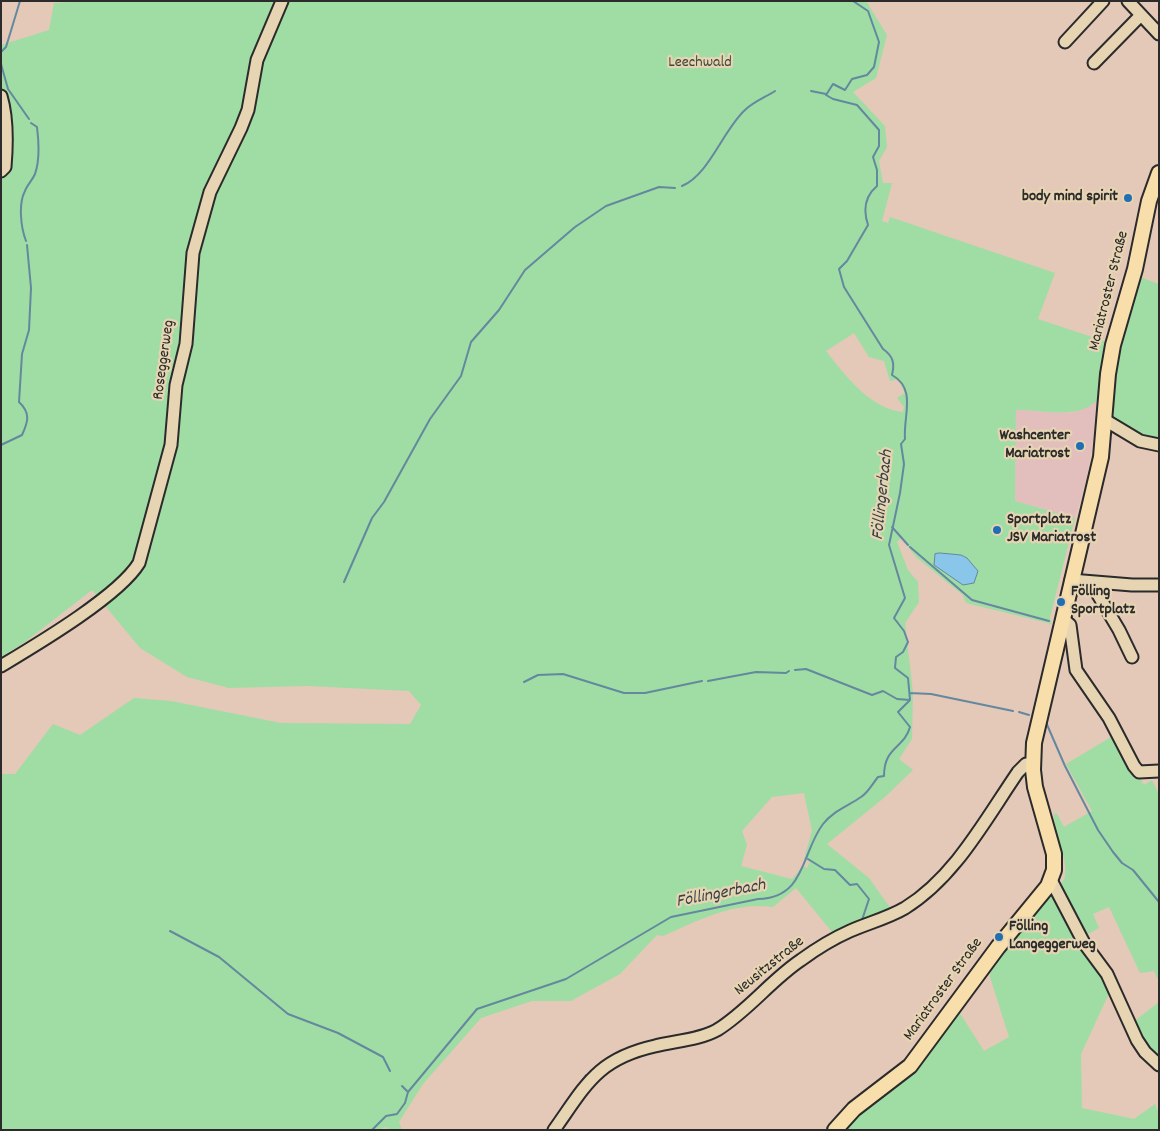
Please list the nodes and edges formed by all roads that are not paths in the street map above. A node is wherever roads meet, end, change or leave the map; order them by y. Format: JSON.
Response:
{"nodes":[{"id":1,"x":282,"y":1,"type":"edge"},
{"id":2,"x":1103,"y":1,"type":"edge"},
{"id":3,"x":1128,"y":1,"type":"edge"},
{"id":4,"x":1141,"y":15,"type":"junction"},
{"id":5,"x":1159,"y":34,"type":"edge"},
{"id":6,"x":1065,"y":42,"type":"dead end"},
{"id":7,"x":1094,"y":63,"type":"dead end"},
{"id":8,"x":1,"y":96,"type":"edge"},
{"id":9,"x":1,"y":171,"type":"edge"},
{"id":10,"x":1159,"y":173,"type":"edge"},
{"id":11,"x":1105,"y":420,"type":"junction"},
{"id":12,"x":1159,"y":446,"type":"edge"},
{"id":13,"x":1072,"y":580,"type":"junction"},
{"id":14,"x":1091,"y":582,"type":"junction"},
{"id":15,"x":1159,"y":584,"type":"edge"},
{"id":16,"x":1063,"y":619,"type":"junction"},
{"id":17,"x":1132,"y":657,"type":"dead end"},
{"id":18,"x":1,"y":666,"type":"edge"},
{"id":19,"x":1033,"y":764,"type":"junction"},
{"id":20,"x":1159,"y":771,"type":"edge"},
{"id":21,"x":1052,"y":880,"type":"junction"},
{"id":22,"x":1159,"y":1065,"type":"edge"},
{"id":23,"x":554,"y":1130,"type":"edge"},
{"id":24,"x":835,"y":1130,"type":"edge"}],
"edges":[{"from":1,"to":18,"type":"street","name":"Roseggerweg"},
{"from":2,"to":6,"type":"street"},
{"from":3,"to":4,"type":"street"},
{"from":4,"to":5,"type":"street"},
{"from":4,"to":7,"type":"street"},
{"from":8,"to":9,"type":"street"},
{"from":10,"to":11,"type":"main road","name":"Mariatroster Straße"},
{"from":11,"to":12,"type":"street"},
{"from":11,"to":13,"type":"main road","name":"Mariatroster Straße"},
{"from":13,"to":14,"type":"street"},
{"from":13,"to":16,"type":"main road","name":"Mariatroster Straße"},
{"from":14,"to":15,"type":"street"},
{"from":14,"to":17,"type":"street"},
{"from":16,"to":19,"type":"main road","name":"Mariatroster Straße"},
{"from":16,"to":20,"type":"street"},
{"from":19,"to":21,"type":"main road","name":"Mariatroster Straße"},
{"from":19,"to":23,"type":"street","name":"Neusitzstraße"},
{"from":21,"to":22,"type":"street"},
{"from":21,"to":24,"type":"main road","name":"Mariatroster Straße"}]}
